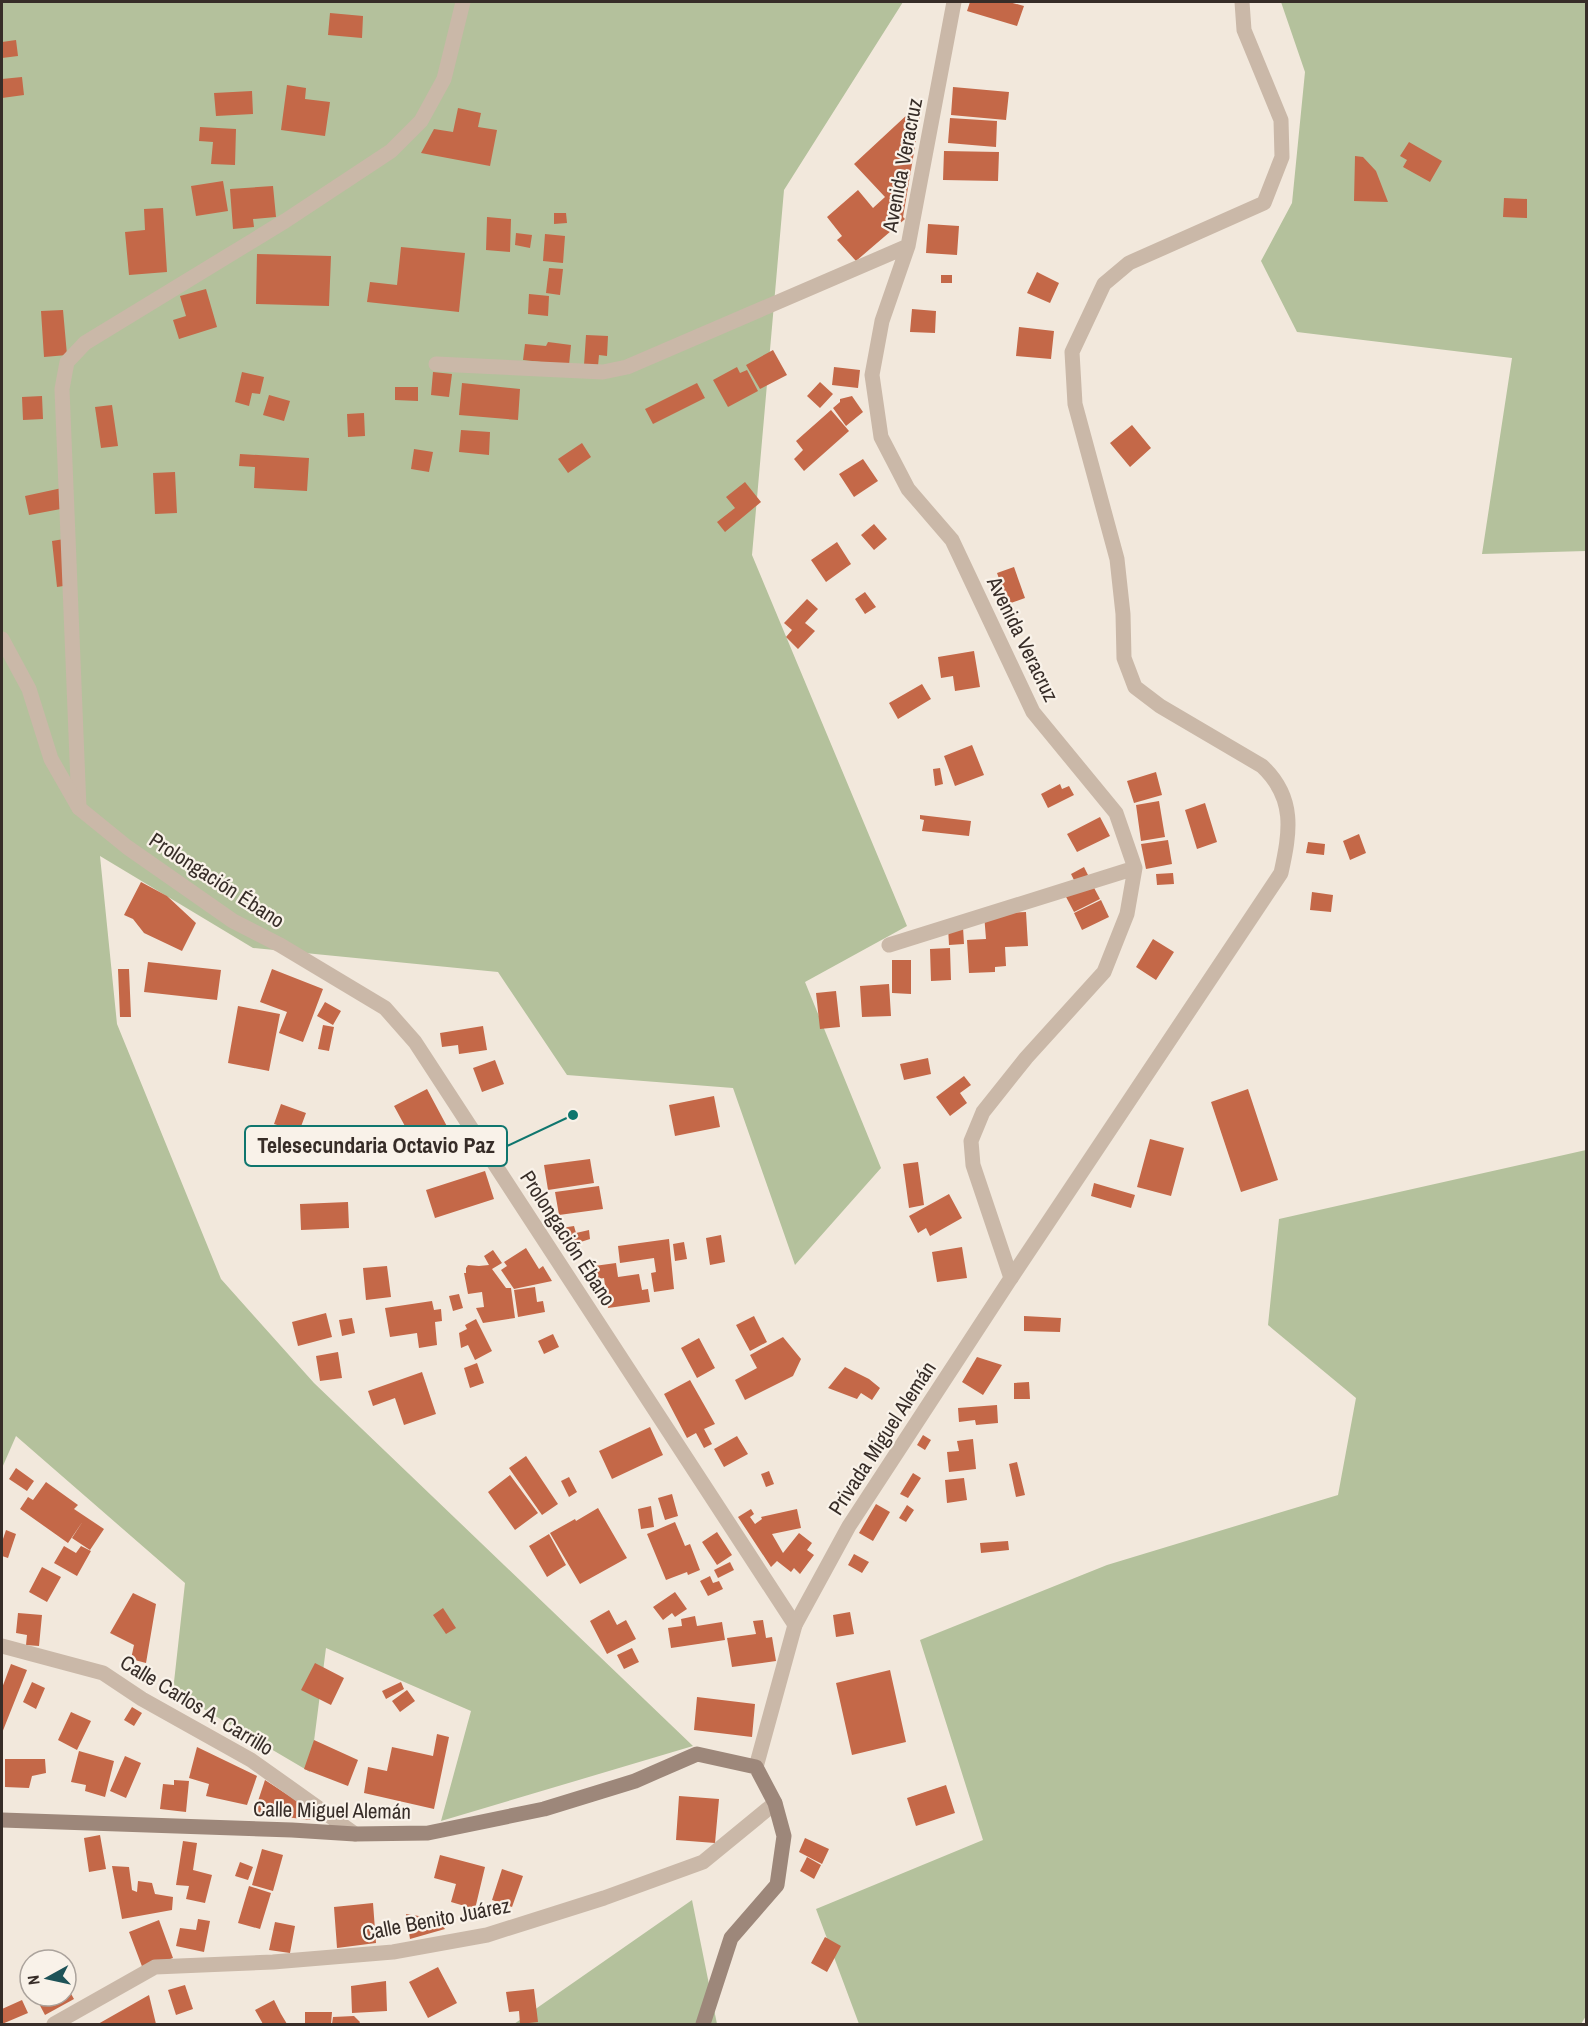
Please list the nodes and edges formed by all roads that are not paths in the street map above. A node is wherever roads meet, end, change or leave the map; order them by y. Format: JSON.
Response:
{"nodes":[{"id":1,"x":463,"y":2,"type":"edge"},
{"id":2,"x":954,"y":2,"type":"edge"},
{"id":3,"x":1242,"y":2,"type":"edge"},
{"id":4,"x":908,"y":246,"type":"junction"},
{"id":5,"x":436,"y":364,"type":"dead end"},
{"id":6,"x":2,"y":639,"type":"edge"},
{"id":7,"x":80,"y":808,"type":"junction"},
{"id":8,"x":1135,"y":868,"type":"junction"},
{"id":9,"x":890,"y":945,"type":"dead end"},
{"id":10,"x":1011,"y":1278,"type":"junction"},
{"id":11,"x":795,"y":1625,"type":"junction"},
{"id":12,"x":2,"y":1646,"type":"edge"},
{"id":13,"x":756,"y":1767,"type":"junction"},
{"id":14,"x":775,"y":1803,"type":"junction"},
{"id":15,"x":2,"y":1820,"type":"edge"},
{"id":16,"x":356,"y":1834,"type":"junction"},
{"id":17,"x":54,"y":2025,"type":"edge"},
{"id":18,"x":703,"y":2025,"type":"edge"}],
"edges":[{"from":1,"to":7,"type":"street"},
{"from":2,"to":4,"type":"street","name":"Avenida Veracruz"},
{"from":3,"to":10,"type":"street","name":"Privada Miguel Alemán"},
{"from":4,"to":5,"type":"street"},
{"from":4,"to":8,"type":"street","name":"Avenida Veracruz"},
{"from":6,"to":7,"type":"street","name":"Prolongación Ébano"},
{"from":7,"to":11,"type":"street","name":"Prolongación Ébano"},
{"from":8,"to":9,"type":"street"},
{"from":8,"to":10,"type":"street","name":"Avenida Veracruz"},
{"from":10,"to":11,"type":"street","name":"Privada Miguel Alemán"},
{"from":11,"to":13,"type":"street"},
{"from":12,"to":16,"type":"street","name":"Calle Carlos A. Carrillo"},
{"from":13,"to":14,"type":"main road"},
{"from":13,"to":16,"type":"main road","name":"Calle Miguel Alemán"},
{"from":14,"to":17,"type":"street","name":"Calle Benito Juárez"},
{"from":14,"to":18,"type":"main road"},
{"from":15,"to":16,"type":"main road","name":"Calle Miguel Alemán"}]}
